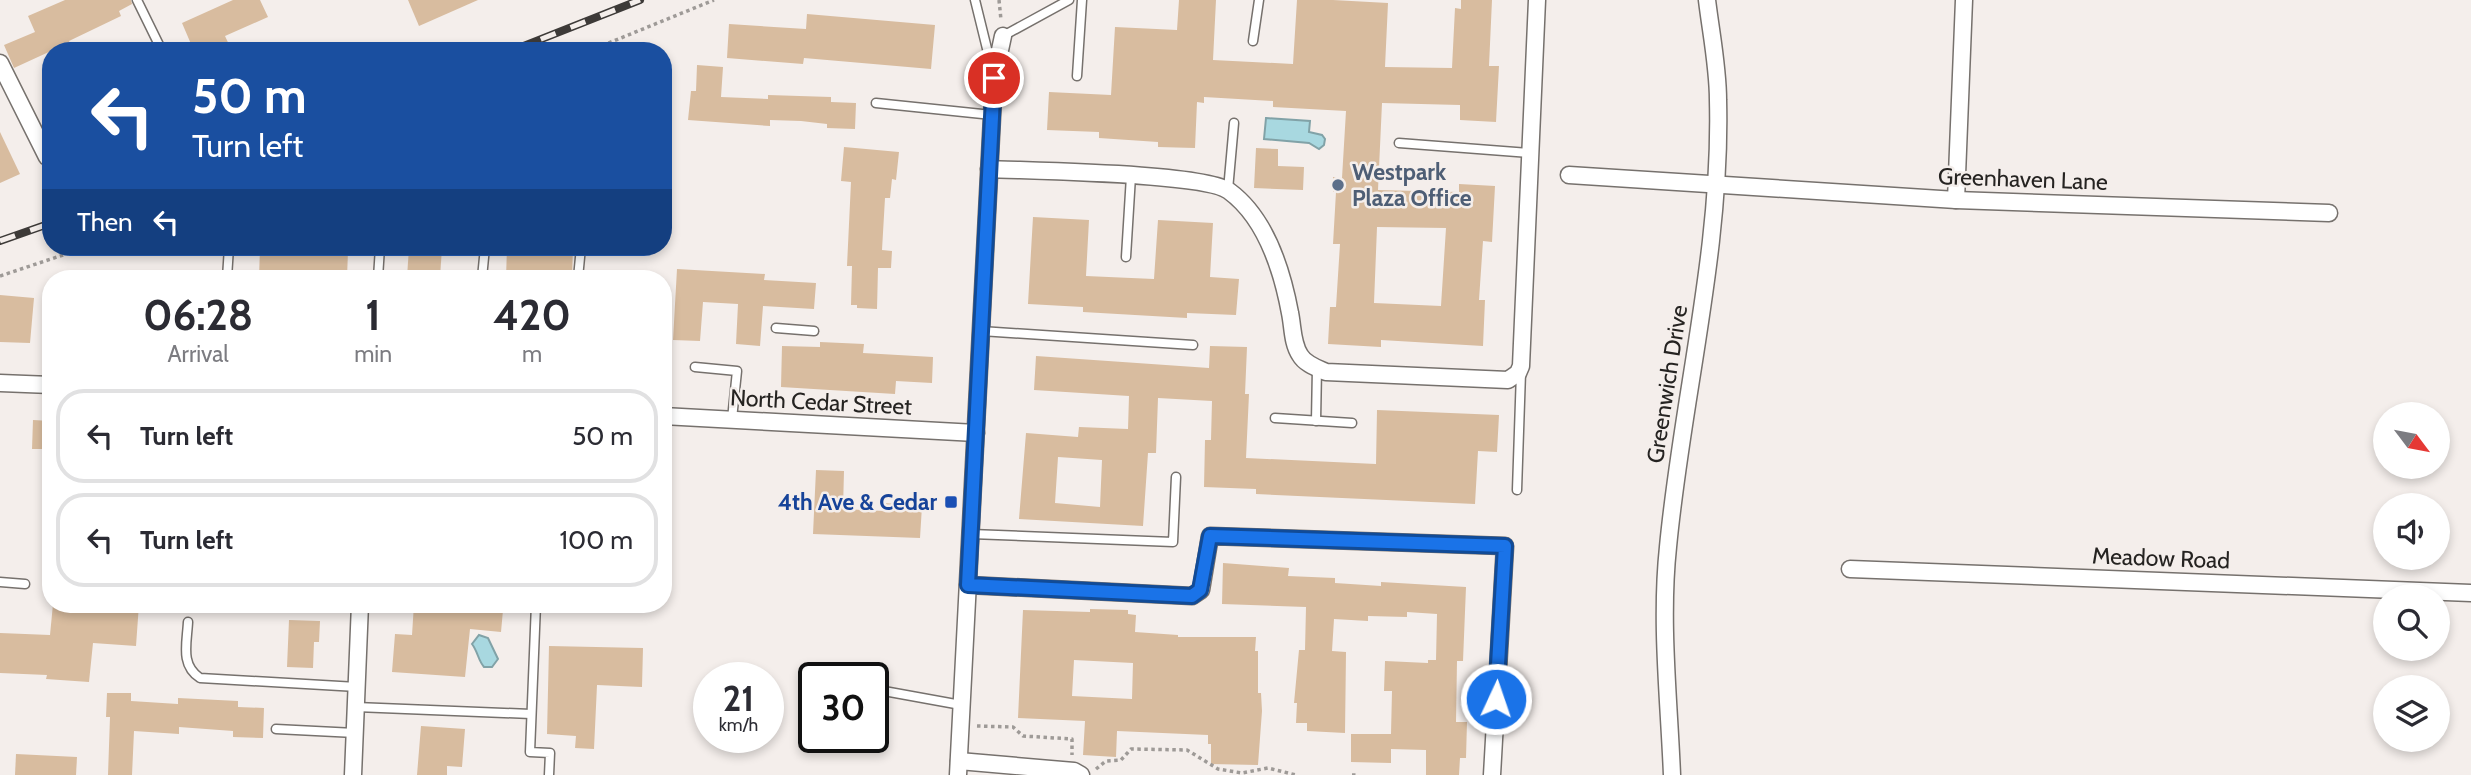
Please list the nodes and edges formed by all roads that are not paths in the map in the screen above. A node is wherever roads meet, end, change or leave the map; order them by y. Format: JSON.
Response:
{"nodes":[{"id":1,"x":137,"y":0,"type":"edge"},
{"id":2,"x":975,"y":0,"type":"edge"},
{"id":3,"x":1069,"y":0,"type":"edge"},
{"id":4,"x":1082,"y":0,"type":"edge"},
{"id":5,"x":1259,"y":0,"type":"edge"},
{"id":6,"x":1537,"y":0,"type":"edge"},
{"id":7,"x":1707,"y":0,"type":"edge"},
{"id":8,"x":1965,"y":0,"type":"edge"},
{"id":9,"x":1003,"y":36,"type":"joint"},
{"id":10,"x":1253,"y":41,"type":"dead end"},
{"id":11,"x":158,"y":42,"type":"edge"},
{"id":12,"x":0,"y":63,"type":"edge"},
{"id":13,"x":1077,"y":76,"type":"dead end"},
{"id":14,"x":994,"y":78,"type":"junction"},
{"id":15,"x":876,"y":103,"type":"dead end"},
{"id":16,"x":992,"y":115,"type":"junction"},
{"id":17,"x":1234,"y":123,"type":"dead end"},
{"id":18,"x":1399,"y":143,"type":"dead end"},
{"id":19,"x":42,"y":147,"type":"edge"},
{"id":20,"x":1531,"y":153,"type":"junction"},
{"id":21,"x":989,"y":169,"type":"junction"},
{"id":22,"x":1569,"y":175,"type":"dead end"},
{"id":23,"x":1131,"y":176,"type":"junction"},
{"id":24,"x":1716,"y":184,"type":"junction"},
{"id":25,"x":1228,"y":190,"type":"junction"},
{"id":26,"x":1956,"y":200,"type":"junction"},
{"id":27,"x":2329,"y":213,"type":"dead end"},
{"id":28,"x":1126,"y":257,"type":"dead end"},
{"id":29,"x":776,"y":328,"type":"dead end"},
{"id":30,"x":814,"y":331,"type":"dead end"},
{"id":31,"x":981,"y":331,"type":"junction"},
{"id":32,"x":1193,"y":345,"type":"dead end"},
{"id":33,"x":1521,"y":366,"type":"junction"},
{"id":34,"x":695,"y":368,"type":"dead end"},
{"id":35,"x":1317,"y":368,"type":"junction"},
{"id":36,"x":0,"y":383,"type":"edge"},
{"id":37,"x":42,"y":385,"type":"edge"},
{"id":38,"x":672,"y":416,"type":"edge"},
{"id":39,"x":1275,"y":418,"type":"dead end"},
{"id":40,"x":732,"y":419,"type":"junction"},
{"id":41,"x":1316,"y":421,"type":"junction"},
{"id":42,"x":1352,"y":423,"type":"dead end"},
{"id":43,"x":976,"y":433,"type":"junction"},
{"id":44,"x":1176,"y":477,"type":"dead end"},
{"id":45,"x":1517,"y":490,"type":"dead end"},
{"id":46,"x":971,"y":534,"type":"junction"},
{"id":47,"x":1850,"y":569,"type":"dead end"},
{"id":48,"x":0,"y":582,"type":"edge"},
{"id":49,"x":25,"y":584,"type":"dead end"},
{"id":50,"x":968,"y":585,"type":"junction"},
{"id":51,"x":2471,"y":593,"type":"edge"},
{"id":52,"x":360,"y":613,"type":"edge"},
{"id":53,"x":536,"y":613,"type":"edge"},
{"id":54,"x":188,"y":622,"type":"dead end"},
{"id":55,"x":357,"y":687,"type":"junction"},
{"id":56,"x":889,"y":692,"type":"edge"},
{"id":57,"x":961,"y":705,"type":"junction"},
{"id":58,"x":356,"y":707,"type":"junction"},
{"id":59,"x":531,"y":713,"type":"junction"},
{"id":60,"x":276,"y":729,"type":"dead end"},
{"id":61,"x":355,"y":733,"type":"junction"},
{"id":62,"x":958,"y":768,"type":"edge"},
{"id":63,"x":1090,"y":770,"type":"edge"},
{"id":64,"x":353,"y":775,"type":"edge"},
{"id":65,"x":549,"y":775,"type":"edge"},
{"id":66,"x":1492,"y":775,"type":"edge"},
{"id":67,"x":1672,"y":775,"type":"edge"}],
"edges":[{"from":1,"to":11,"type":"lane"},
{"from":2,"to":14,"type":"lane"},
{"from":3,"to":9,"type":"lane"},
{"from":4,"to":13,"type":"lane"},
{"from":5,"to":10,"type":"lane"},
{"from":6,"to":20,"type":"street"},
{"from":7,"to":24,"type":"street","name":"Greenwich Drive"},
{"from":8,"to":26,"type":"street"},
{"from":9,"to":14,"type":"street"},
{"from":12,"to":19,"type":"street"},
{"from":14,"to":16,"type":"street"},
{"from":15,"to":16,"type":"lane"},
{"from":16,"to":21,"type":"street"},
{"from":17,"to":25,"type":"lane"},
{"from":18,"to":20,"type":"lane"},
{"from":20,"to":33,"type":"street"},
{"from":21,"to":23,"type":"street"},
{"from":21,"to":31,"type":"street"},
{"from":22,"to":24,"type":"street","name":"Greenhaven Lane"},
{"from":23,"to":25,"type":"street"},
{"from":23,"to":28,"type":"lane"},
{"from":24,"to":26,"type":"street","name":"Greenhaven Lane"},
{"from":24,"to":67,"type":"street","name":"Greenwich Drive"},
{"from":25,"to":35,"type":"street"},
{"from":26,"to":27,"type":"street","name":"Greenhaven Lane"},
{"from":29,"to":30,"type":"lane"},
{"from":31,"to":32,"type":"lane"},
{"from":31,"to":43,"type":"street"},
{"from":33,"to":35,"type":"street"},
{"from":33,"to":45,"type":"lane"},
{"from":34,"to":40,"type":"lane"},
{"from":35,"to":41,"type":"lane"},
{"from":36,"to":37,"type":"street"},
{"from":38,"to":40,"type":"street","name":"North Cedar Street"},
{"from":39,"to":41,"type":"lane"},
{"from":40,"to":43,"type":"street","name":"North Cedar Street"},
{"from":41,"to":42,"type":"lane"},
{"from":43,"to":46,"type":"street"},
{"from":44,"to":46,"type":"lane"},
{"from":46,"to":50,"type":"street"},
{"from":47,"to":51,"type":"street","name":"Meadow Road"},
{"from":48,"to":49,"type":"lane"},
{"from":50,"to":57,"type":"street"},
{"from":50,"to":66,"type":"street"},
{"from":52,"to":55,"type":"street"},
{"from":53,"to":59,"type":"lane"},
{"from":54,"to":55,"type":"lane"},
{"from":55,"to":58,"type":"street"},
{"from":56,"to":57,"type":"lane"},
{"from":57,"to":62,"type":"street"},
{"from":58,"to":59,"type":"lane"},
{"from":58,"to":61,"type":"street"},
{"from":59,"to":65,"type":"lane"},
{"from":60,"to":61,"type":"lane"},
{"from":61,"to":64,"type":"street"},
{"from":62,"to":63,"type":"street"}]}
